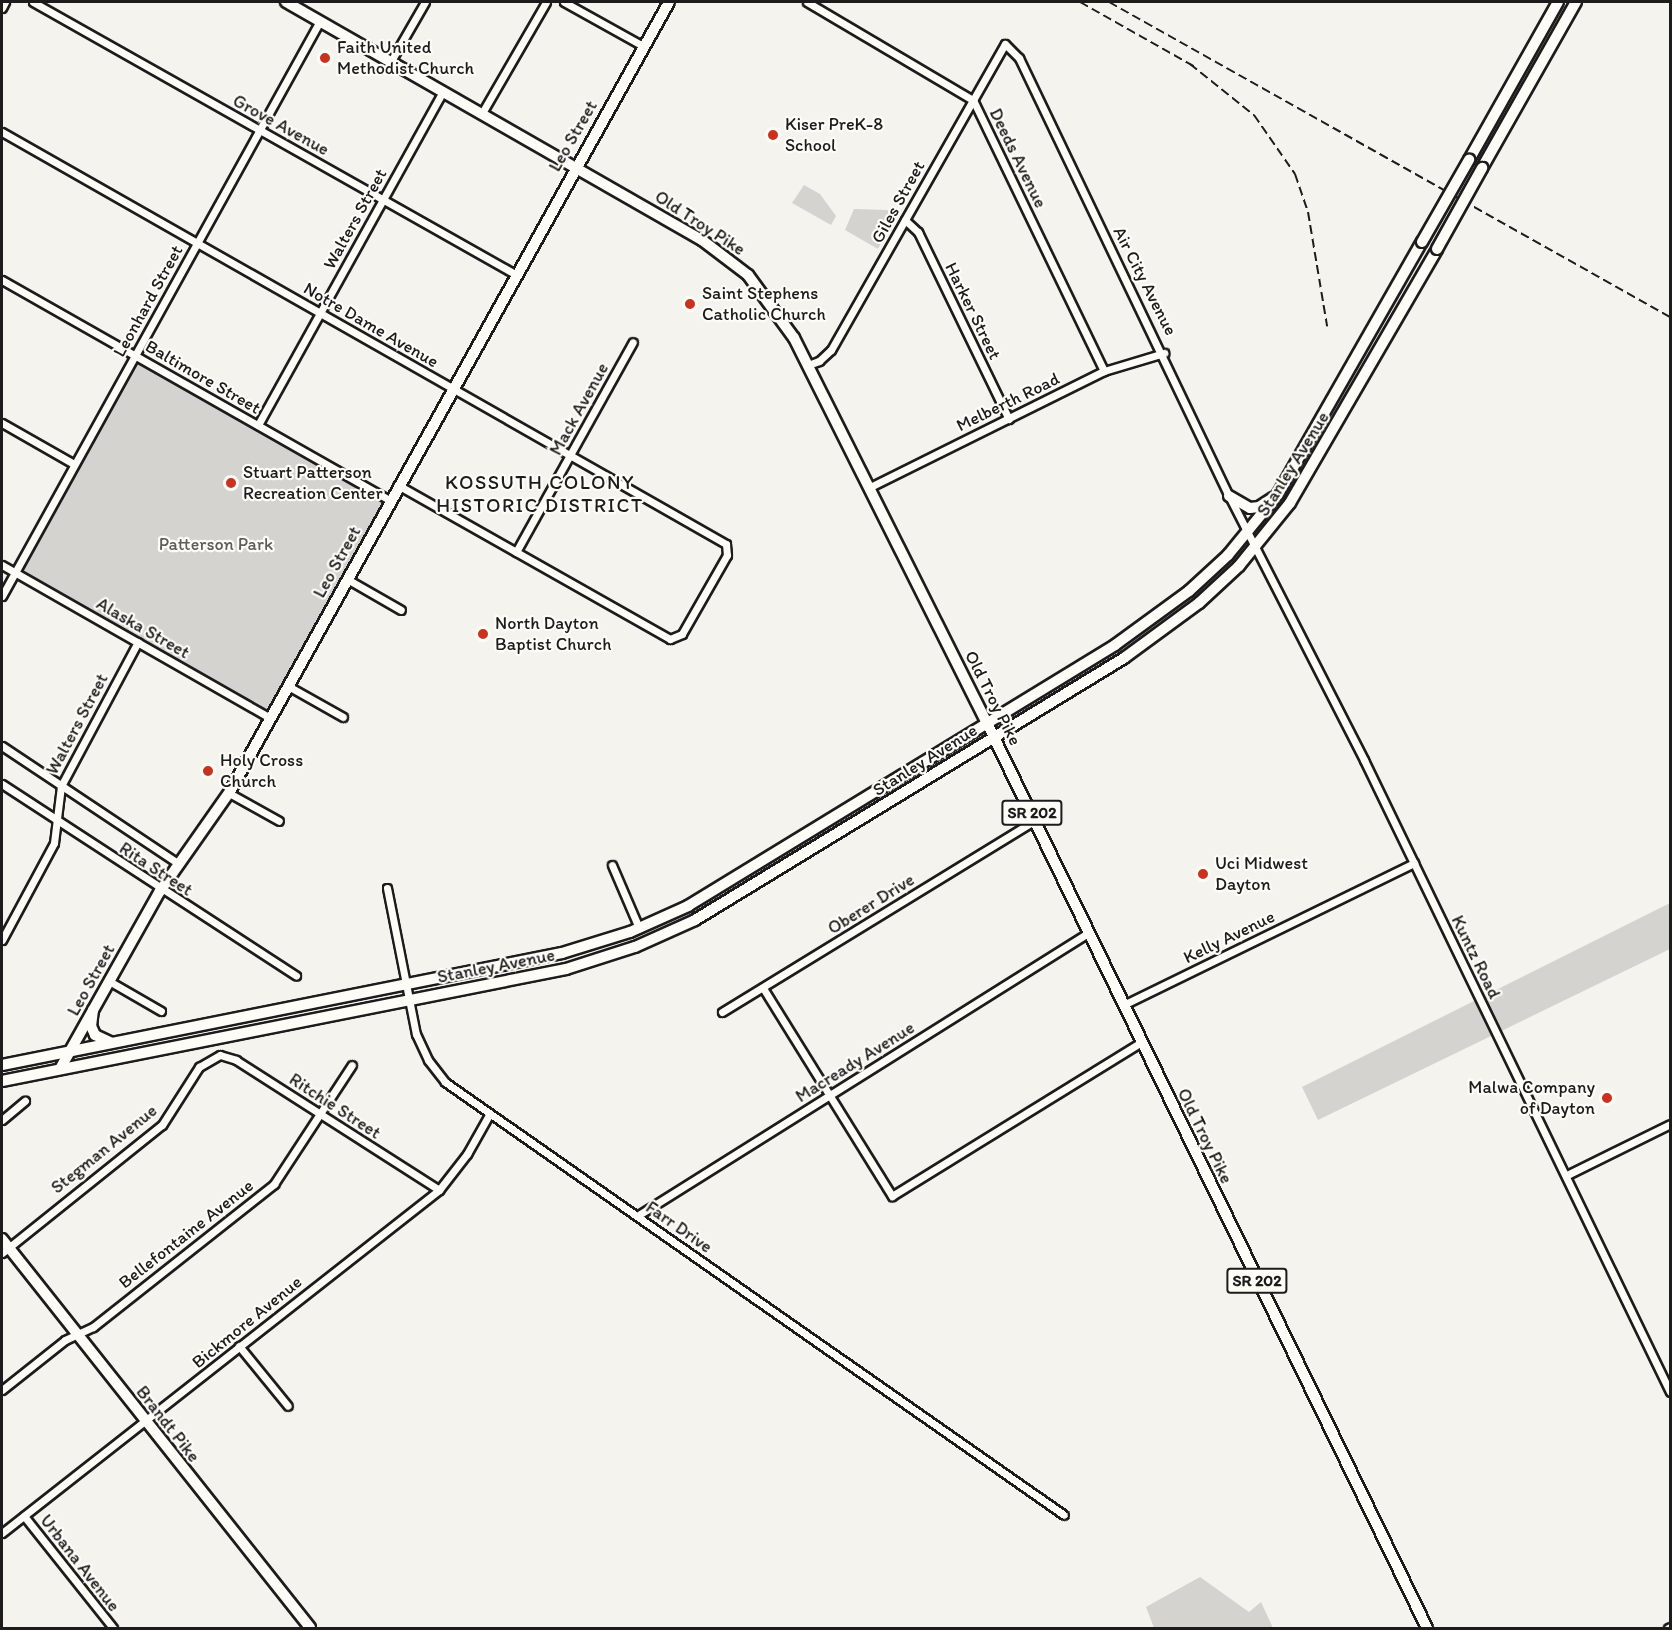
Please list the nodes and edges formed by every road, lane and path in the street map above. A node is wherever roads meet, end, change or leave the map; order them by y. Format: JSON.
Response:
{"nodes":[{"id":1,"x":5,"y":2,"type":"edge"},
{"id":2,"x":33,"y":2,"type":"edge"},
{"id":3,"x":286,"y":2,"type":"edge"},
{"id":4,"x":425,"y":2,"type":"edge"},
{"id":5,"x":546,"y":2,"type":"edge"},
{"id":6,"x":564,"y":2,"type":"edge"},
{"id":7,"x":669,"y":2,"type":"edge"},
{"id":8,"x":807,"y":2,"type":"edge"},
{"id":9,"x":1558,"y":2,"type":"edge"},
{"id":10,"x":1576,"y":2,"type":"edge"},
{"id":11,"x":302,"y":5,"type":"edge"},
{"id":12,"x":2,"y":8,"type":"edge"},
{"id":13,"x":320,"y":21,"type":"junction"},
{"id":14,"x":1005,"y":44,"type":"joint"},
{"id":15,"x":643,"y":46,"type":"junction"},
{"id":16,"x":391,"y":61,"type":"junction"},
{"id":17,"x":443,"y":90,"type":"junction"},
{"id":18,"x":972,"y":100,"type":"junction"},
{"id":19,"x":482,"y":113,"type":"junction"},
{"id":20,"x":260,"y":130,"type":"junction"},
{"id":21,"x":2,"y":132,"type":"edge"},
{"id":22,"x":575,"y":165,"type":"junction"},
{"id":23,"x":383,"y":199,"type":"junction"},
{"id":24,"x":905,"y":220,"type":"junction"},
{"id":25,"x":197,"y":243,"type":"junction"},
{"id":26,"x":515,"y":274,"type":"junction"},
{"id":27,"x":2,"y":280,"type":"edge"},
{"id":28,"x":320,"y":313,"type":"junction"},
{"id":29,"x":633,"y":342,"type":"dead end"},
{"id":30,"x":1164,"y":353,"type":"junction"},
{"id":31,"x":135,"y":355,"type":"junction"},
{"id":32,"x":808,"y":365,"type":"junction"},
{"id":33,"x":1104,"y":370,"type":"junction"},
{"id":34,"x":452,"y":388,"type":"junction"},
{"id":35,"x":1009,"y":419,"type":"junction"},
{"id":36,"x":2,"y":423,"type":"edge"},
{"id":37,"x":258,"y":425,"type":"junction"},
{"id":38,"x":570,"y":455,"type":"junction"},
{"id":39,"x":74,"y":464,"type":"junction"},
{"id":40,"x":399,"y":485,"type":"junction"},
{"id":41,"x":868,"y":488,"type":"junction"},
{"id":42,"x":1278,"y":494,"type":"junction"},
{"id":43,"x":1229,"y":496,"type":"junction"},
{"id":44,"x":390,"y":500,"type":"junction"},
{"id":45,"x":1252,"y":538,"type":"junction"},
{"id":46,"x":516,"y":552,"type":"junction"},
{"id":47,"x":2,"y":565,"type":"edge"},
{"id":48,"x":15,"y":573,"type":"junction"},
{"id":49,"x":347,"y":579,"type":"junction"},
{"id":50,"x":2,"y":596,"type":"edge"},
{"id":51,"x":401,"y":610,"type":"dead end"},
{"id":52,"x":138,"y":642,"type":"junction"},
{"id":53,"x":288,"y":686,"type":"junction"},
{"id":54,"x":343,"y":717,"type":"dead end"},
{"id":55,"x":270,"y":718,"type":"junction"},
{"id":56,"x":987,"y":723,"type":"junction"},
{"id":57,"x":994,"y":737,"type":"junction"},
{"id":58,"x":2,"y":747,"type":"edge"},
{"id":59,"x":2,"y":784,"type":"edge"},
{"id":60,"x":61,"y":786,"type":"junction"},
{"id":61,"x":229,"y":793,"type":"junction"},
{"id":62,"x":1035,"y":820,"type":"junction"},
{"id":63,"x":279,"y":821,"type":"dead end"},
{"id":64,"x":56,"y":823,"type":"junction"},
{"id":65,"x":1413,"y":863,"type":"junction"},
{"id":66,"x":179,"y":864,"type":"junction"},
{"id":67,"x":612,"y":865,"type":"dead end"},
{"id":68,"x":387,"y":888,"type":"dead end"},
{"id":69,"x":160,"y":891,"type":"junction"},
{"id":70,"x":639,"y":928,"type":"junction"},
{"id":71,"x":1088,"y":933,"type":"junction"},
{"id":72,"x":2,"y":940,"type":"edge"},
{"id":73,"x":296,"y":976,"type":"dead end"},
{"id":74,"x":109,"y":981,"type":"junction"},
{"id":75,"x":406,"y":984,"type":"junction"},
{"id":76,"x":763,"y":988,"type":"junction"},
{"id":77,"x":409,"y":1000,"type":"junction"},
{"id":78,"x":1123,"y":1005,"type":"junction"},
{"id":79,"x":93,"y":1010,"type":"junction"},
{"id":80,"x":161,"y":1011,"type":"dead end"},
{"id":81,"x":722,"y":1012,"type":"dead end"},
{"id":82,"x":111,"y":1042,"type":"junction"},
{"id":83,"x":1141,"y":1042,"type":"junction"},
{"id":84,"x":70,"y":1050,"type":"junction"},
{"id":85,"x":212,"y":1057,"type":"joint"},
{"id":86,"x":2,"y":1065,"type":"edge"},
{"id":87,"x":352,"y":1065,"type":"dead end"},
{"id":88,"x":60,"y":1069,"type":"junction"},
{"id":89,"x":2,"y":1081,"type":"edge"},
{"id":90,"x":830,"y":1095,"type":"junction"},
{"id":91,"x":26,"y":1101,"type":"dead end"},
{"id":92,"x":318,"y":1114,"type":"junction"},
{"id":93,"x":489,"y":1115,"type":"junction"},
{"id":94,"x":2,"y":1120,"type":"edge"},
{"id":95,"x":1671,"y":1124,"type":"edge"},
{"id":96,"x":1567,"y":1175,"type":"junction"},
{"id":97,"x":439,"y":1190,"type":"junction"},
{"id":98,"x":638,"y":1216,"type":"junction"},
{"id":99,"x":4,"y":1246,"type":"edge"},
{"id":100,"x":78,"y":1336,"type":"junction"},
{"id":101,"x":239,"y":1346,"type":"junction"},
{"id":102,"x":2,"y":1390,"type":"edge"},
{"id":103,"x":1671,"y":1392,"type":"edge"},
{"id":104,"x":288,"y":1406,"type":"dead end"},
{"id":105,"x":144,"y":1421,"type":"junction"},
{"id":106,"x":1064,"y":1515,"type":"dead end"},
{"id":107,"x":24,"y":1516,"type":"junction"},
{"id":108,"x":2,"y":1533,"type":"edge"},
{"id":109,"x":113,"y":1629,"type":"edge"},
{"id":110,"x":310,"y":1629,"type":"edge"},
{"id":111,"x":1427,"y":1629,"type":"edge"}],
"edges":[{"from":1,"to":12,"type":"street"},
{"from":2,"to":20,"type":"street","name":"Grove Avenue"},
{"from":3,"to":11,"type":"main road","name":"Old Troy Pike","number":"SR 202"},
{"from":4,"to":16,"type":"street"},
{"from":5,"to":19,"type":"street"},
{"from":6,"to":15,"type":"street"},
{"from":7,"to":15,"type":"main road","name":"Leo Street"},
{"from":8,"to":18,"type":"street","name":"Deeds Avenue"},
{"from":9,"to":42,"type":"main road","name":"Stanley Avenue","bridge":true},
{"from":10,"to":45,"type":"main road","name":"Stanley Avenue","bridge":true},
{"from":11,"to":13,"type":"main road","name":"Old Troy Pike","number":"SR 202"},
{"from":13,"to":16,"type":"main road","name":"Old Troy Pike","number":"SR 202"},
{"from":13,"to":20,"type":"street","name":"Leonhard Street"},
{"from":14,"to":18,"type":"street","name":"Giles Street"},
{"from":14,"to":30,"type":"street","name":"Air City Avenue"},
{"from":15,"to":22,"type":"main road","name":"Leo Street"},
{"from":16,"to":17,"type":"main road","name":"Old Troy Pike","number":"SR 202"},
{"from":17,"to":19,"type":"main road","name":"Old Troy Pike","number":"SR 202"},
{"from":17,"to":23,"type":"street","name":"Walters Street"},
{"from":18,"to":24,"type":"street","name":"Giles Street"},
{"from":18,"to":33,"type":"street","name":"Deeds Avenue"},
{"from":19,"to":22,"type":"main road","name":"Old Troy Pike","number":"SR 202"},
{"from":20,"to":23,"type":"street","name":"Grove Avenue"},
{"from":20,"to":25,"type":"street","name":"Leonhard Street"},
{"from":21,"to":25,"type":"street","name":"Notre Dame Avenue"},
{"from":22,"to":26,"type":"main road","name":"Leo Street"},
{"from":22,"to":32,"type":"main road","name":"Old Troy Pike","number":"SR 202"},
{"from":23,"to":26,"type":"street","name":"Grove Avenue"},
{"from":23,"to":28,"type":"street","name":"Walters Street"},
{"from":24,"to":32,"type":"street","name":"Giles Street"},
{"from":24,"to":35,"type":"street","name":"Harker Street"},
{"from":25,"to":28,"type":"street","name":"Notre Dame Avenue"},
{"from":25,"to":31,"type":"street","name":"Leonhard Street"},
{"from":26,"to":34,"type":"main road","name":"Leo Street"},
{"from":27,"to":31,"type":"street","name":"Baltimore Street"},
{"from":28,"to":34,"type":"street","name":"Notre Dame Avenue"},
{"from":28,"to":37,"type":"street","name":"Walters Street"},
{"from":29,"to":38,"type":"street","name":"Mack Avenue"},
{"from":30,"to":33,"type":"street","name":"Melberth Road"},
{"from":30,"to":43,"type":"street","name":"Air City Avenue"},
{"from":31,"to":37,"type":"street","name":"Baltimore Street"},
{"from":31,"to":39,"type":"street","name":"Leonhard Street"},
{"from":32,"to":41,"type":"main road","name":"Old Troy Pike","number":"SR 202"},
{"from":33,"to":35,"type":"street","name":"Melberth Road"},
{"from":34,"to":38,"type":"street","name":"Notre Dame Avenue"},
{"from":34,"to":40,"type":"main road","name":"Leo Street"},
{"from":35,"to":41,"type":"street","name":"Melberth Road"},
{"from":36,"to":39,"type":"street"},
{"from":37,"to":44,"type":"street","name":"Baltimore Street"},
{"from":38,"to":46,"type":"street","name":"Mack Avenue"},
{"from":38,"to":46,"type":"street","name":"Notre Dame Avenue"},
{"from":39,"to":48,"type":"street","name":"Leonhard Street"},
{"from":40,"to":44,"type":"main road","name":"Leo Street"},
{"from":40,"to":46,"type":"street"},
{"from":41,"to":56,"type":"main road","name":"Old Troy Pike","number":"SR 202"},
{"from":42,"to":43,"type":"main road"},
{"from":42,"to":45,"type":"main road","name":"Stanley Avenue"},
{"from":43,"to":45,"type":"street","name":"Air City Avenue"},
{"from":44,"to":49,"type":"main road","name":"Leo Street"},
{"from":45,"to":56,"type":"main road","name":"Stanley Avenue"},
{"from":45,"to":57,"type":"main road","name":"Stanley Avenue"},
{"from":45,"to":65,"type":"street","name":"Kuntz Road"},
{"from":47,"to":48,"type":"street","name":"Alaska Street"},
{"from":48,"to":50,"type":"street","name":"Leonhard Street"},
{"from":48,"to":52,"type":"street","name":"Alaska Street"},
{"from":49,"to":51,"type":"street"},
{"from":49,"to":53,"type":"main road","name":"Leo Street"},
{"from":52,"to":55,"type":"street","name":"Alaska Street"},
{"from":52,"to":60,"type":"street","name":"Walters Street"},
{"from":53,"to":54,"type":"street"},
{"from":53,"to":55,"type":"main road","name":"Leo Street"},
{"from":55,"to":61,"type":"main road","name":"Leo Street"},
{"from":56,"to":57,"type":"main road","name":"Old Troy Pike","number":"SR 202"},
{"from":56,"to":70,"type":"main road","name":"Stanley Avenue"},
{"from":57,"to":62,"type":"main road","name":"Old Troy Pike","number":"SR 202"},
{"from":57,"to":77,"type":"main road","name":"Stanley Avenue"},
{"from":58,"to":60,"type":"street","name":"Rita Street"},
{"from":59,"to":64,"type":"street","name":"Rita Street"},
{"from":60,"to":64,"type":"street","name":"Walters Street"},
{"from":60,"to":66,"type":"street","name":"Rita Street"},
{"from":61,"to":63,"type":"street"},
{"from":61,"to":66,"type":"main road","name":"Leo Street"},
{"from":62,"to":71,"type":"main road","name":"Old Troy Pike","number":"SR 202"},
{"from":62,"to":76,"type":"street","name":"Oberer Drive"},
{"from":64,"to":69,"type":"street","name":"Rita Street"},
{"from":64,"to":72,"type":"street","name":"Walters Street"},
{"from":65,"to":78,"type":"street","name":"Kelly Avenue"},
{"from":65,"to":96,"type":"street","name":"Kuntz Road"},
{"from":66,"to":69,"type":"main road","name":"Leo Street"},
{"from":67,"to":70,"type":"street"},
{"from":68,"to":75,"type":"street","name":"Farr Drive"},
{"from":69,"to":73,"type":"street","name":"Rita Street"},
{"from":69,"to":74,"type":"main road","name":"Leo Street"},
{"from":70,"to":75,"type":"main road","name":"Stanley Avenue"},
{"from":71,"to":78,"type":"main road","name":"Old Troy Pike","number":"SR 202"},
{"from":71,"to":90,"type":"street","name":"Macready Avenue"},
{"from":74,"to":79,"type":"main road","name":"Leo Street"},
{"from":74,"to":80,"type":"street"},
{"from":75,"to":77,"type":"street","name":"Farr Drive"},
{"from":75,"to":82,"type":"main road","name":"Stanley Avenue"},
{"from":76,"to":81,"type":"street","name":"Oberer Drive"},
{"from":76,"to":90,"type":"street"},
{"from":77,"to":88,"type":"main road","name":"Stanley Avenue"},
{"from":77,"to":93,"type":"street","name":"Farr Drive"},
{"from":78,"to":83,"type":"main road","name":"Old Troy Pike","number":"SR 202"},
{"from":79,"to":82,"type":"main road"},
{"from":79,"to":84,"type":"main road","name":"Leo Street"},
{"from":82,"to":84,"type":"main road","name":"Stanley Avenue"},
{"from":83,"to":90,"type":"street"},
{"from":83,"to":111,"type":"main road","name":"Old Troy Pike","number":"SR 202"},
{"from":84,"to":86,"type":"main road","name":"Stanley Avenue"},
{"from":84,"to":88,"type":"main road","name":"Leo Street"},
{"from":85,"to":92,"type":"street","name":"Ritchie Street"},
{"from":85,"to":99,"type":"street","name":"Stegman Avenue"},
{"from":87,"to":92,"type":"street","name":"Bellefontaine Avenue"},
{"from":88,"to":89,"type":"main road","name":"Stanley Avenue"},
{"from":90,"to":98,"type":"street","name":"Macready Avenue"},
{"from":91,"to":94,"type":"street"},
{"from":92,"to":97,"type":"street","name":"Ritchie Street"},
{"from":92,"to":100,"type":"street","name":"Bellefontaine Avenue"},
{"from":93,"to":97,"type":"street","name":"Bickmore Avenue"},
{"from":93,"to":98,"type":"street","name":"Farr Drive"},
{"from":95,"to":96,"type":"street"},
{"from":96,"to":103,"type":"street","name":"Kuntz Road"},
{"from":97,"to":101,"type":"street","name":"Bickmore Avenue"},
{"from":98,"to":106,"type":"street","name":"Farr Drive"},
{"from":99,"to":100,"type":"main road","name":"Brandt Pike"},
{"from":100,"to":102,"type":"street","name":"Bellefontaine Avenue"},
{"from":100,"to":105,"type":"main road","name":"Brandt Pike"},
{"from":101,"to":104,"type":"street"},
{"from":101,"to":105,"type":"street","name":"Bickmore Avenue"},
{"from":105,"to":107,"type":"street","name":"Bickmore Avenue"},
{"from":105,"to":110,"type":"main road","name":"Brandt Pike"},
{"from":107,"to":108,"type":"street","name":"Bickmore Avenue"},
{"from":107,"to":109,"type":"street","name":"Urbana Avenue"}]}
